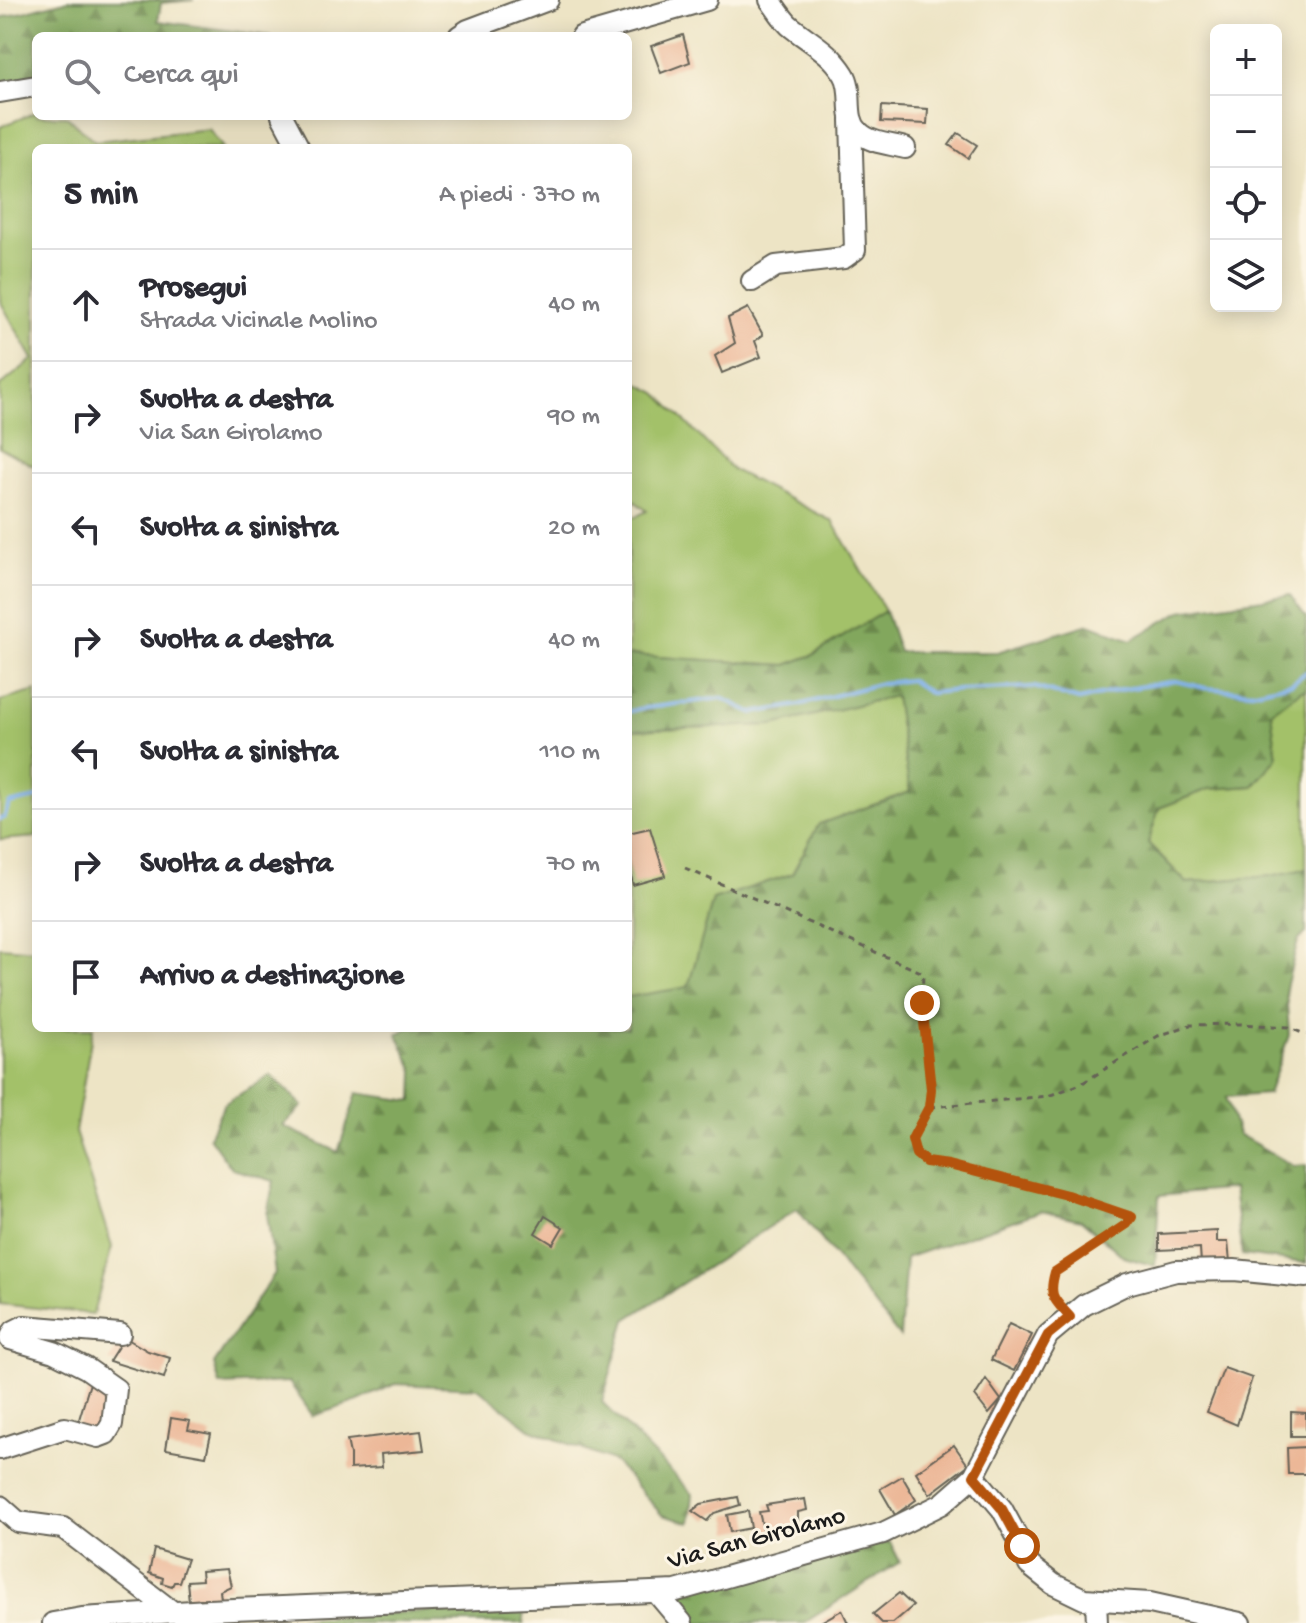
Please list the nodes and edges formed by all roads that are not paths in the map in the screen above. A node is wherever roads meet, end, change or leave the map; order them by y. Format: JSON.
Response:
{"nodes":[{"id":1,"x":548,"y":0,"type":"edge"},
{"id":2,"x":707,"y":0,"type":"edge"},
{"id":3,"x":770,"y":0,"type":"edge"},
{"id":4,"x":465,"y":32,"type":"edge"},
{"id":5,"x":596,"y":32,"type":"edge"},
{"id":6,"x":32,"y":87,"type":"edge"},
{"id":7,"x":0,"y":92,"type":"edge"},
{"id":8,"x":284,"y":120,"type":"edge"},
{"id":9,"x":851,"y":120,"type":"junction"},
{"id":10,"x":297,"y":144,"type":"edge"},
{"id":11,"x":905,"y":148,"type":"dead end"},
{"id":12,"x":752,"y":281,"type":"dead end"},
{"id":13,"x":1306,"y":1277,"type":"edge"},
{"id":14,"x":120,"y":1334,"type":"dead end"},
{"id":15,"x":0,"y":1449,"type":"edge"},
{"id":16,"x":974,"y":1476,"type":"junction"},
{"id":17,"x":0,"y":1506,"type":"edge"},
{"id":18,"x":656,"y":1592,"type":"junction"},
{"id":19,"x":1096,"y":1600,"type":"junction"},
{"id":20,"x":173,"y":1612,"type":"junction"},
{"id":21,"x":53,"y":1623,"type":"edge"},
{"id":22,"x":682,"y":1623,"type":"edge"},
{"id":23,"x":1097,"y":1623,"type":"edge"},
{"id":24,"x":1240,"y":1623,"type":"edge"}],
"edges":[{"from":1,"to":4,"type":"street"},
{"from":2,"to":5,"type":"street"},
{"from":3,"to":9,"type":"street"},
{"from":6,"to":7,"type":"street"},
{"from":8,"to":10,"type":"street"},
{"from":9,"to":11,"type":"street"},
{"from":9,"to":12,"type":"street"},
{"from":13,"to":16,"type":"street","name":"Via San Girolamo"},
{"from":14,"to":15,"type":"street"},
{"from":16,"to":18,"type":"street","name":"Via San Girolamo"},
{"from":16,"to":19,"type":"street"},
{"from":17,"to":20,"type":"street"},
{"from":18,"to":20,"type":"street","name":"Via San Girolamo"},
{"from":18,"to":22,"type":"street"},
{"from":19,"to":23,"type":"street"},
{"from":19,"to":24,"type":"street"},
{"from":20,"to":21,"type":"street","name":"Via San Girolamo"}]}
